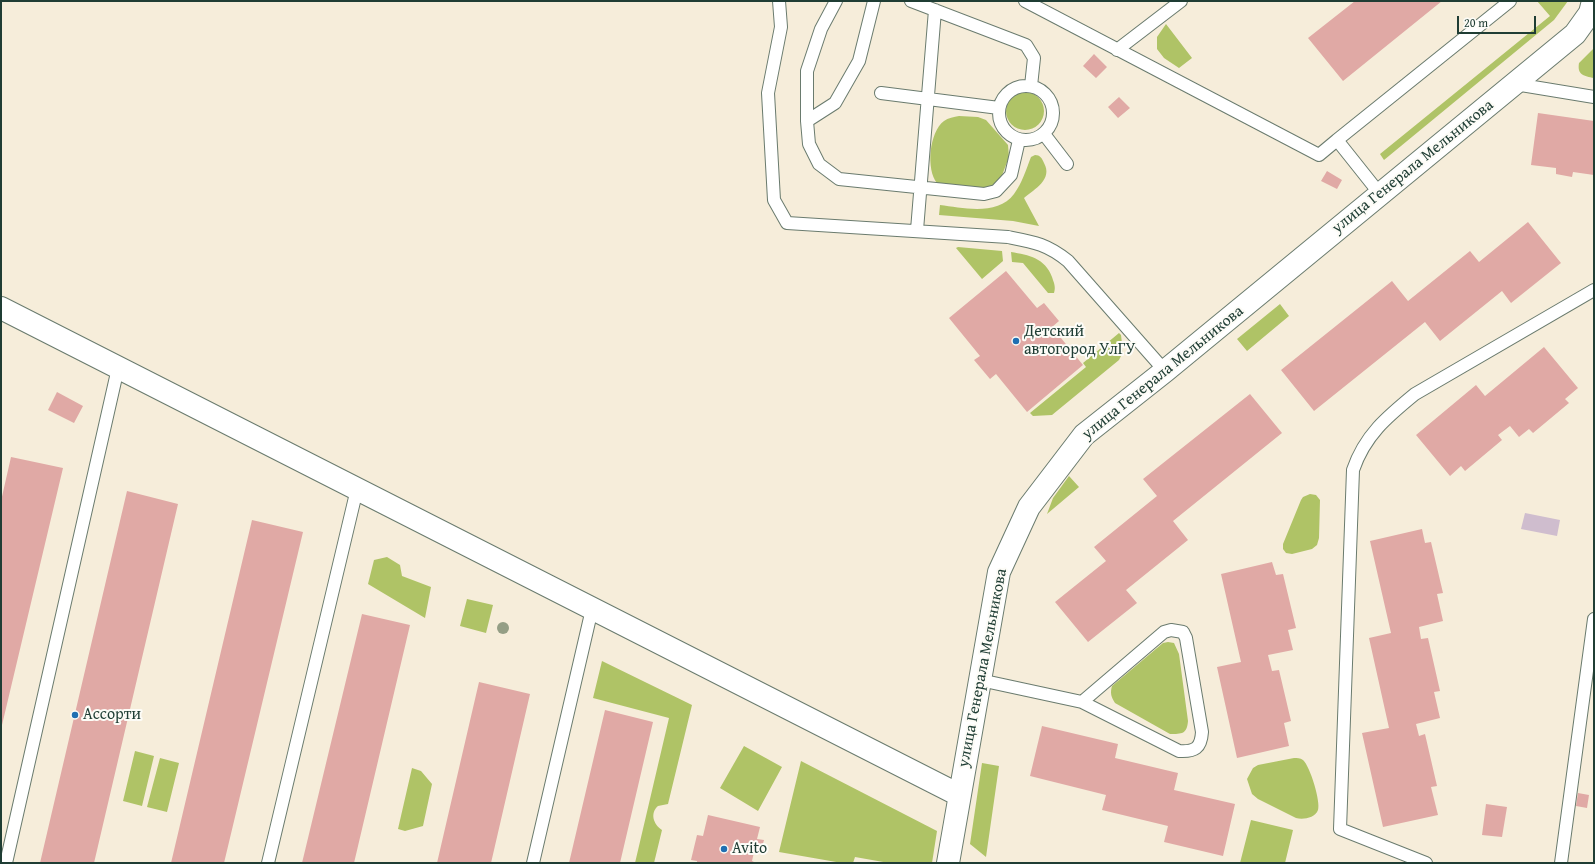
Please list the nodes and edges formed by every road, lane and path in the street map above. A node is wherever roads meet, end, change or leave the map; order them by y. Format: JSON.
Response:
{"nodes":[{"id":1,"x":779,"y":1,"type":"edge"},
{"id":2,"x":836,"y":1,"type":"edge"},
{"id":3,"x":874,"y":1,"type":"edge"},
{"id":4,"x":911,"y":1,"type":"edge"},
{"id":5,"x":1025,"y":1,"type":"edge"},
{"id":6,"x":1181,"y":1,"type":"edge"},
{"id":7,"x":1510,"y":1,"type":"edge"},
{"id":8,"x":1594,"y":1,"type":"edge"},
{"id":9,"x":935,"y":10,"type":"junction"},
{"id":10,"x":1117,"y":50,"type":"junction"},
{"id":11,"x":1515,"y":84,"type":"junction"},
{"id":12,"x":1031,"y":86,"type":"junction"},
{"id":13,"x":881,"y":93,"type":"dead end"},
{"id":14,"x":1594,"y":96,"type":"edge"},
{"id":15,"x":927,"y":99,"type":"junction"},
{"id":16,"x":999,"y":108,"type":"junction"},
{"id":17,"x":807,"y":121,"type":"junction"},
{"id":18,"x":1044,"y":134,"type":"junction"},
{"id":19,"x":1019,"y":140,"type":"junction"},
{"id":20,"x":1337,"y":140,"type":"junction"},
{"id":21,"x":1068,"y":164,"type":"dead end"},
{"id":22,"x":921,"y":188,"type":"junction"},
{"id":23,"x":1380,"y":194,"type":"junction"},
{"id":24,"x":917,"y":230,"type":"junction"},
{"id":25,"x":1594,"y":290,"type":"edge"},
{"id":26,"x":1,"y":308,"type":"edge"},
{"id":27,"x":118,"y":368,"type":"junction"},
{"id":28,"x":1165,"y":371,"type":"junction"},
{"id":29,"x":357,"y":489,"type":"junction"},
{"id":30,"x":592,"y":609,"type":"junction"},
{"id":31,"x":1594,"y":619,"type":"edge"},
{"id":32,"x":980,"y":680,"type":"junction"},
{"id":33,"x":1082,"y":702,"type":"junction"},
{"id":34,"x":959,"y":795,"type":"junction"},
{"id":35,"x":6,"y":863,"type":"edge"},
{"id":36,"x":268,"y":863,"type":"edge"},
{"id":37,"x":533,"y":863,"type":"edge"},
{"id":38,"x":948,"y":863,"type":"edge"},
{"id":39,"x":1426,"y":863,"type":"edge"},
{"id":40,"x":1561,"y":863,"type":"edge"}],
"edges":[{"from":1,"to":24,"type":"lane"},
{"from":2,"to":17,"type":"lane"},
{"from":3,"to":17,"type":"lane"},
{"from":4,"to":9,"type":"lane"},
{"from":5,"to":10,"type":"lane"},
{"from":6,"to":10,"type":"lane"},
{"from":7,"to":20,"type":"lane"},
{"from":8,"to":11,"type":"street","name":"улица Генерала Мельникова"},
{"from":9,"to":12,"type":"lane"},
{"from":9,"to":15,"type":"lane"},
{"from":10,"to":20,"type":"lane"},
{"from":11,"to":14,"type":"lane"},
{"from":11,"to":23,"type":"street","name":"улица Генерала Мельникова"},
{"from":12,"to":16,"type":"lane"},
{"from":12,"to":18,"type":"lane"},
{"from":13,"to":15,"type":"lane"},
{"from":15,"to":16,"type":"lane"},
{"from":15,"to":22,"type":"lane"},
{"from":16,"to":19,"type":"lane"},
{"from":17,"to":22,"type":"lane"},
{"from":18,"to":19,"type":"lane"},
{"from":18,"to":21,"type":"lane"},
{"from":19,"to":22,"type":"lane"},
{"from":20,"to":23,"type":"lane"},
{"from":22,"to":24,"type":"lane"},
{"from":23,"to":28,"type":"street","name":"улица Генерала Мельникова"},
{"from":24,"to":28,"type":"lane"},
{"from":25,"to":39,"type":"lane"},
{"from":26,"to":27,"type":"street"},
{"from":27,"to":29,"type":"street"},
{"from":27,"to":35,"type":"lane"},
{"from":28,"to":32,"type":"street","name":"улица Генерала Мельникова"},
{"from":29,"to":30,"type":"street"},
{"from":29,"to":36,"type":"lane"},
{"from":30,"to":34,"type":"street"},
{"from":30,"to":37,"type":"lane"},
{"from":31,"to":40,"type":"lane"},
{"from":32,"to":33,"type":"lane"},
{"from":32,"to":34,"type":"street","name":"улица Генерала Мельникова"},
{"from":33,"to":33,"type":"lane"},
{"from":34,"to":38,"type":"street","name":"улица Генерала Мельникова"}]}
